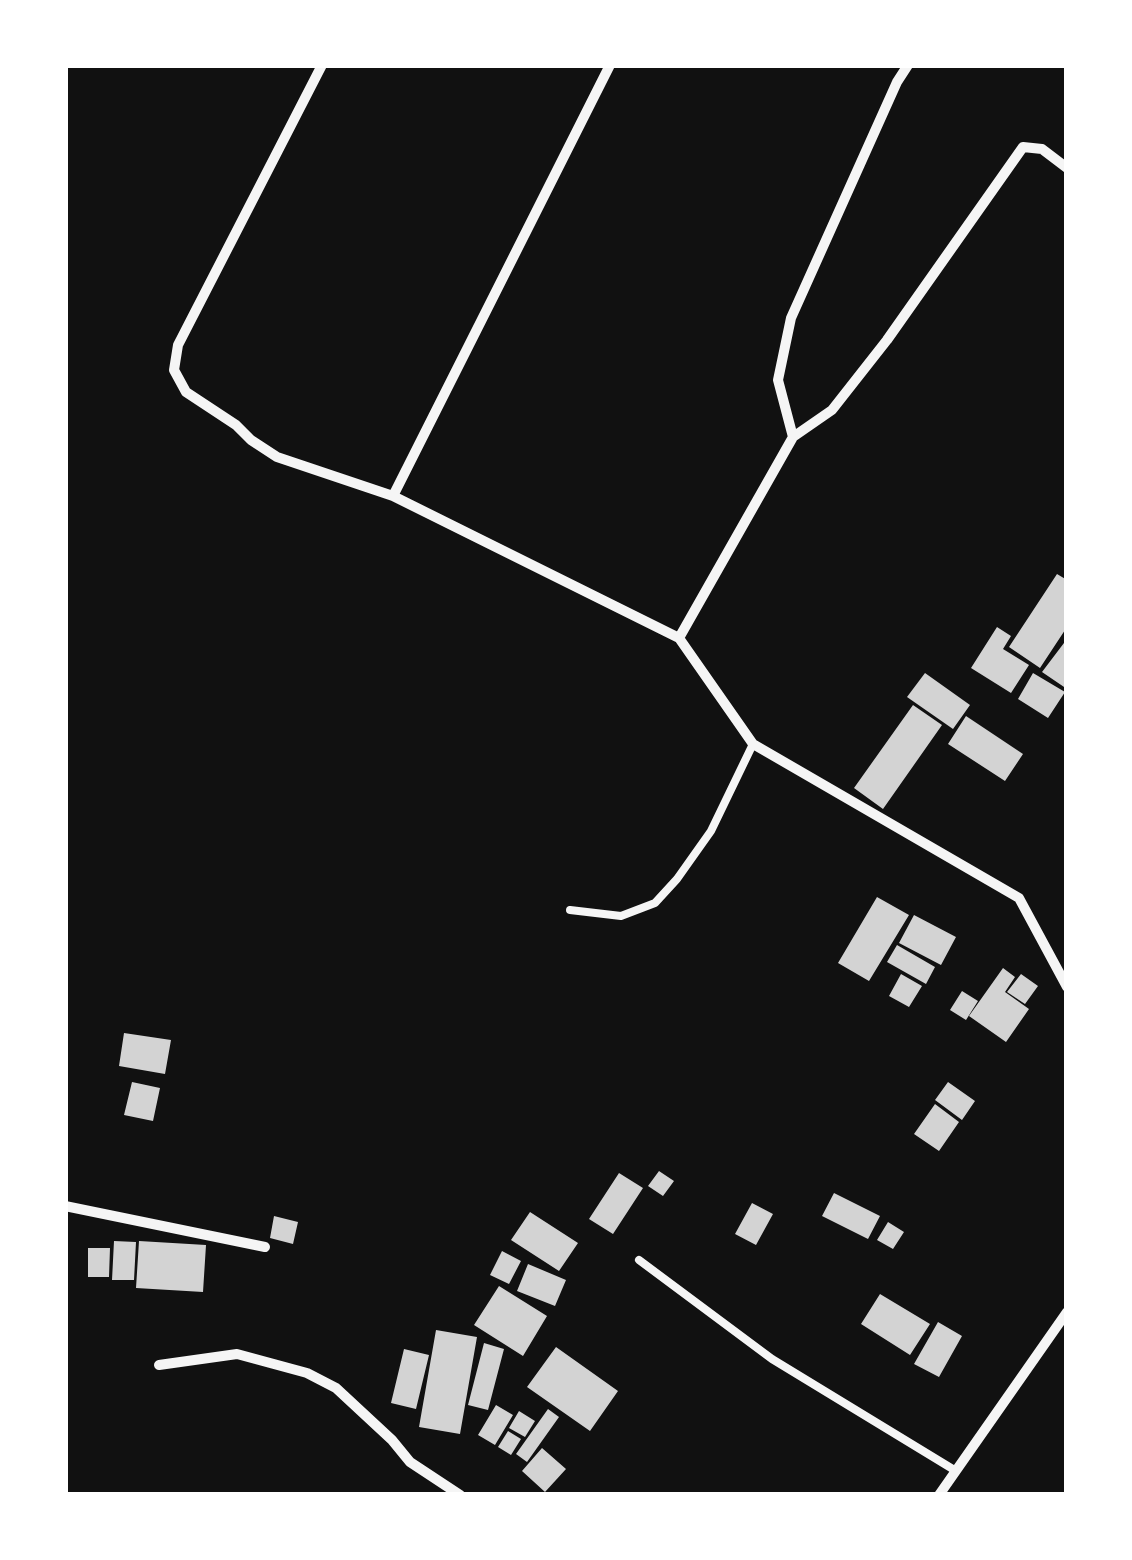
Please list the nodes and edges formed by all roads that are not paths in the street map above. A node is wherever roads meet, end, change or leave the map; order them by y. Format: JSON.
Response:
{"nodes":[{"id":1,"x":322,"y":65,"type":"edge"},
{"id":2,"x":610,"y":65,"type":"edge"},
{"id":3,"x":908,"y":65,"type":"edge"},
{"id":4,"x":1067,"y":168,"type":"edge"},
{"id":5,"x":792,"y":437,"type":"junction"},
{"id":6,"x":393,"y":496,"type":"junction"},
{"id":7,"x":679,"y":638,"type":"junction"},
{"id":8,"x":753,"y":744,"type":"junction"},
{"id":9,"x":570,"y":910,"type":"dead end"},
{"id":10,"x":1067,"y":987,"type":"edge"},
{"id":11,"x":65,"y":1206,"type":"edge"},
{"id":12,"x":265,"y":1247,"type":"dead end"},
{"id":13,"x":639,"y":1260,"type":"dead end"},
{"id":14,"x":1067,"y":1312,"type":"edge"},
{"id":15,"x":159,"y":1365,"type":"dead end"},
{"id":16,"x":956,"y":1470,"type":"junction"},
{"id":17,"x":460,"y":1495,"type":"edge"},
{"id":18,"x":939,"y":1495,"type":"edge"}],
"edges":[{"from":1,"to":6,"type":"street"},
{"from":2,"to":6,"type":"street"},
{"from":3,"to":5,"type":"street"},
{"from":4,"to":5,"type":"street"},
{"from":5,"to":7,"type":"street"},
{"from":6,"to":7,"type":"street"},
{"from":7,"to":8,"type":"street"},
{"from":8,"to":9,"type":"lane"},
{"from":8,"to":10,"type":"street"},
{"from":11,"to":12,"type":"street"},
{"from":13,"to":16,"type":"lane"},
{"from":14,"to":16,"type":"street"},
{"from":15,"to":17,"type":"street"},
{"from":16,"to":18,"type":"street"}]}
